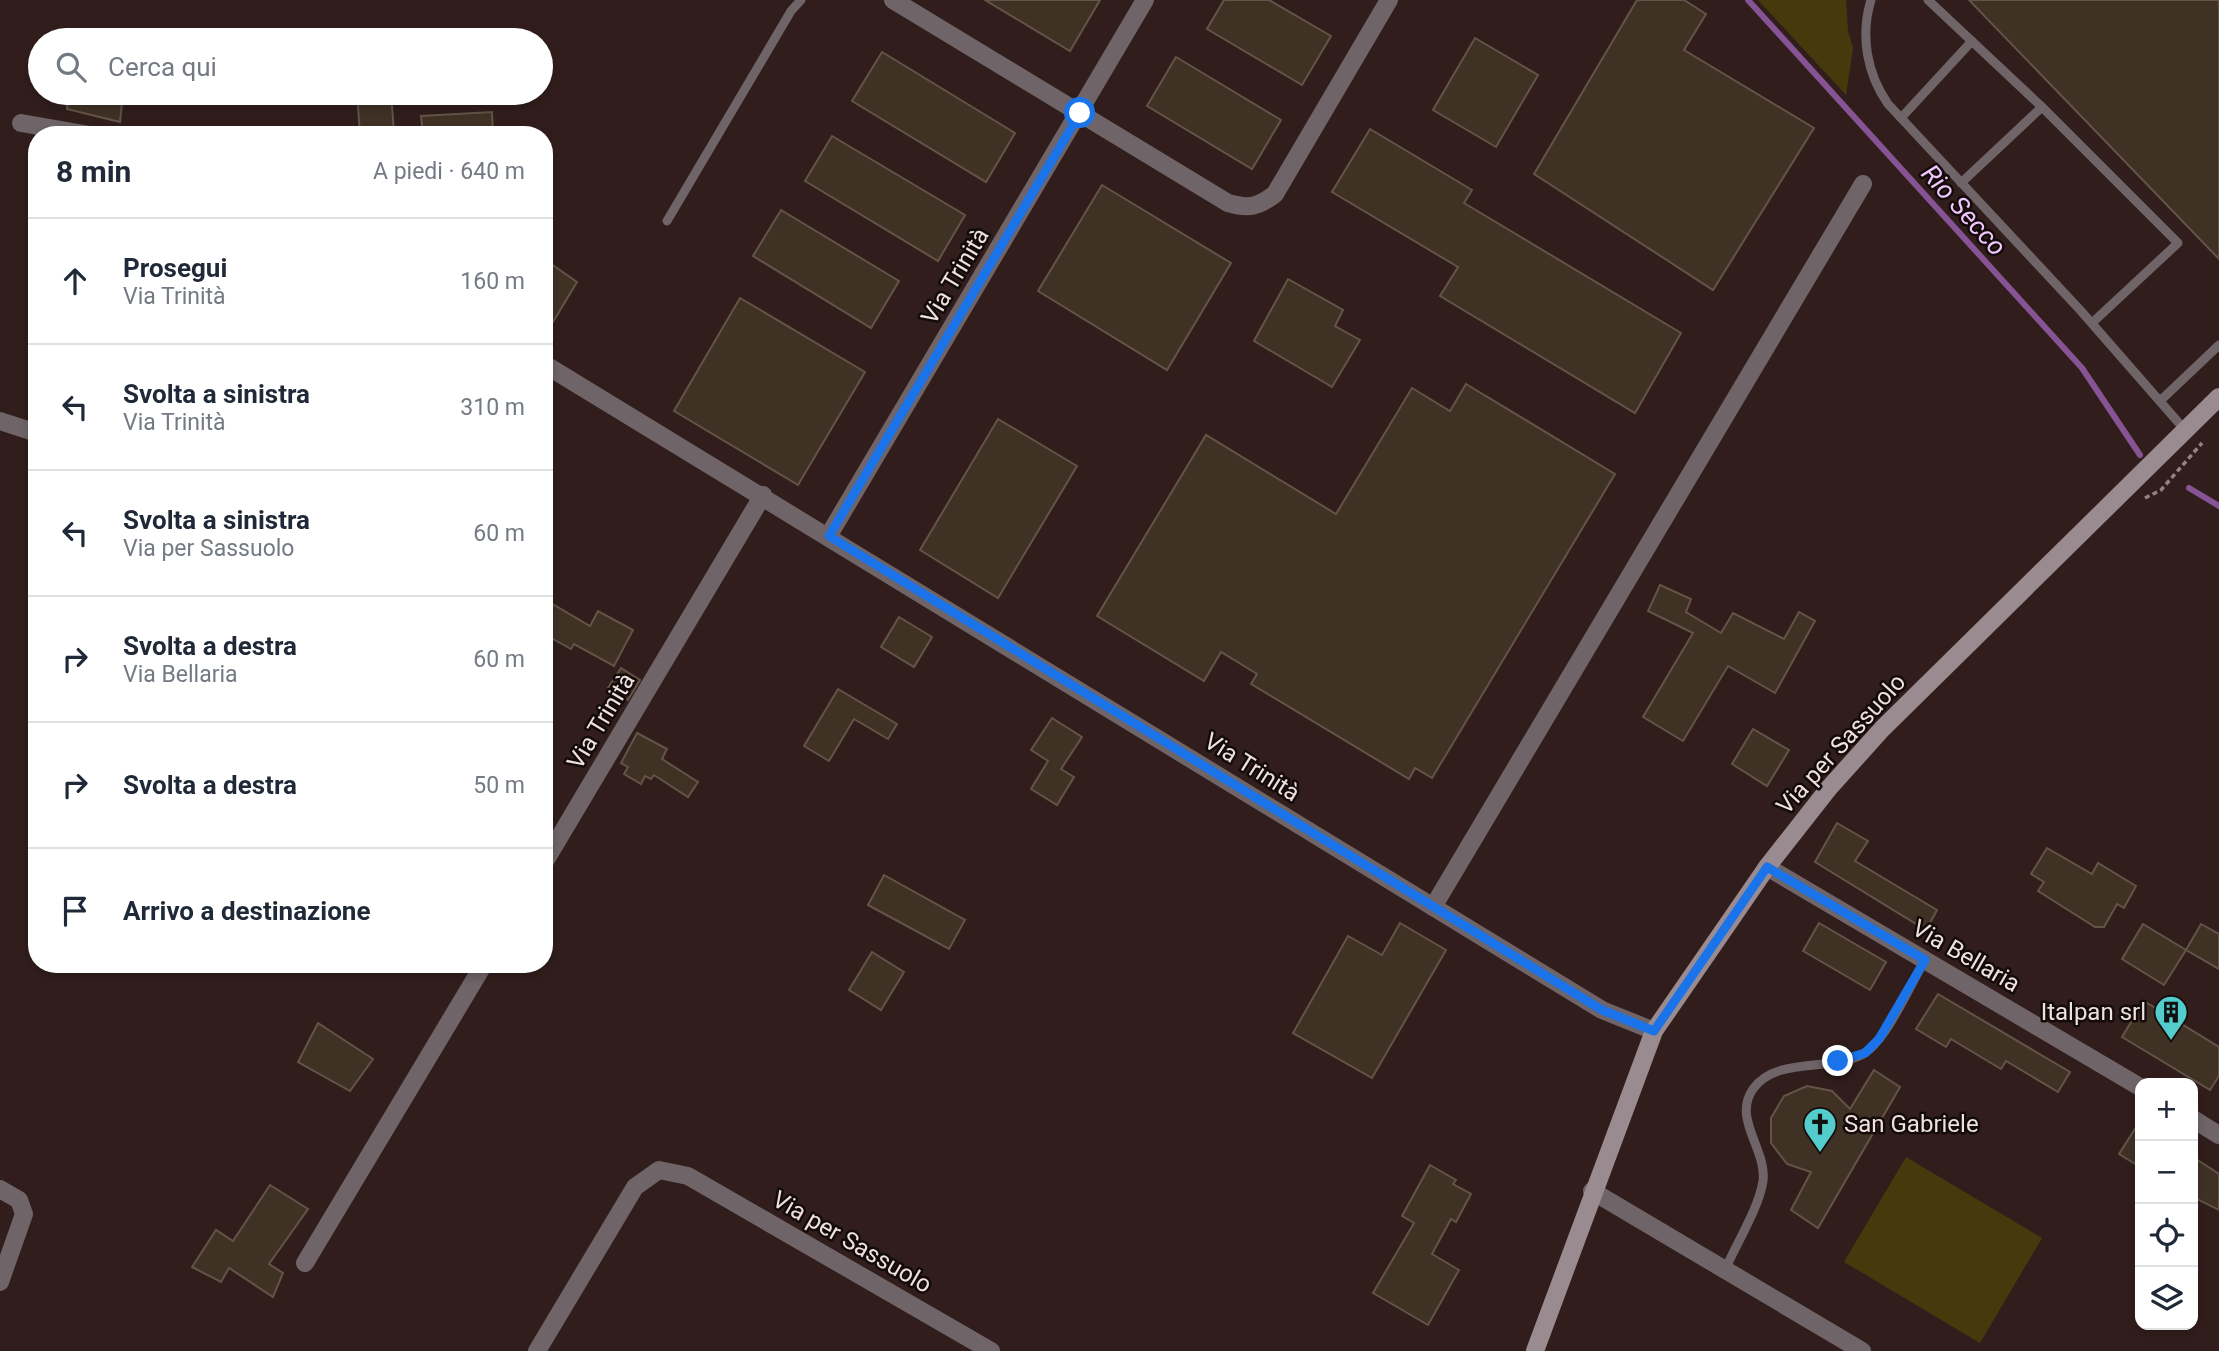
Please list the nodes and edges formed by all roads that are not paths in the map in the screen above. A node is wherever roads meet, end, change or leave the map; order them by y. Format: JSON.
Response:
{"nodes":[{"id":1,"x":801,"y":0,"type":"edge"},
{"id":2,"x":893,"y":0,"type":"edge"},
{"id":3,"x":1145,"y":0,"type":"edge"},
{"id":4,"x":1389,"y":0,"type":"edge"},
{"id":5,"x":1871,"y":0,"type":"edge"},
{"id":6,"x":1928,"y":0,"type":"edge"},
{"id":7,"x":1972,"y":41,"type":"junction"},
{"id":8,"x":2042,"y":107,"type":"junction"},
{"id":9,"x":1080,"y":113,"type":"junction"},
{"id":10,"x":1901,"y":118,"type":"junction"},
{"id":11,"x":21,"y":123,"type":"dead end"},
{"id":12,"x":38,"y":126,"type":"edge"},
{"id":13,"x":1961,"y":183,"type":"junction"},
{"id":14,"x":1863,"y":184,"type":"dead end"},
{"id":15,"x":667,"y":221,"type":"dead end"},
{"id":16,"x":2092,"y":323,"type":"junction"},
{"id":17,"x":2219,"y":345,"type":"edge"},
{"id":18,"x":553,"y":368,"type":"edge"},
{"id":19,"x":2219,"y":397,"type":"edge"},
{"id":20,"x":2160,"y":401,"type":"junction"},
{"id":21,"x":0,"y":421,"type":"edge"},
{"id":22,"x":28,"y":430,"type":"edge"},
{"id":23,"x":2185,"y":430,"type":"junction"},
{"id":24,"x":763,"y":495,"type":"junction"},
{"id":25,"x":829,"y":536,"type":"junction"},
{"id":26,"x":553,"y":848,"type":"edge"},
{"id":27,"x":1767,"y":867,"type":"junction"},
{"id":28,"x":1433,"y":907,"type":"junction"},
{"id":29,"x":1925,"y":960,"type":"junction"},
{"id":30,"x":479,"y":973,"type":"edge"},
{"id":31,"x":1654,"y":1031,"type":"junction"},
{"id":32,"x":2135,"y":1084,"type":"edge"},
{"id":33,"x":2198,"y":1122,"type":"edge"},
{"id":34,"x":2219,"y":1135,"type":"edge"},
{"id":35,"x":0,"y":1189,"type":"edge"},
{"id":36,"x":1592,"y":1191,"type":"junction"},
{"id":37,"x":306,"y":1263,"type":"dead end"},
{"id":38,"x":1725,"y":1270,"type":"junction"},
{"id":39,"x":0,"y":1282,"type":"edge"},
{"id":40,"x":537,"y":1351,"type":"edge"},
{"id":41,"x":991,"y":1351,"type":"edge"},
{"id":42,"x":1535,"y":1351,"type":"edge"},
{"id":43,"x":1862,"y":1351,"type":"edge"}],
"edges":[{"from":1,"to":15,"type":"lane"},
{"from":2,"to":9,"type":"street"},
{"from":3,"to":9,"type":"street","name":"Via Trinità"},
{"from":4,"to":9,"type":"street"},
{"from":5,"to":10,"type":"lane"},
{"from":6,"to":7,"type":"lane"},
{"from":7,"to":8,"type":"lane"},
{"from":7,"to":10,"type":"lane"},
{"from":8,"to":13,"type":"lane"},
{"from":8,"to":16,"type":"lane"},
{"from":9,"to":25,"type":"street","name":"Via Trinità"},
{"from":10,"to":13,"type":"lane"},
{"from":11,"to":12,"type":"street"},
{"from":13,"to":16,"type":"lane"},
{"from":14,"to":28,"type":"street"},
{"from":16,"to":20,"type":"lane"},
{"from":17,"to":20,"type":"lane"},
{"from":18,"to":24,"type":"street","name":"Via Trinità"},
{"from":19,"to":23,"type":"main road","name":"Via per Sassuolo"},
{"from":20,"to":23,"type":"lane"},
{"from":21,"to":22,"type":"street"},
{"from":23,"to":27,"type":"main road","name":"Via per Sassuolo"},
{"from":24,"to":25,"type":"street","name":"Via Trinità"},
{"from":24,"to":26,"type":"street","name":"Via Trinità"},
{"from":25,"to":28,"type":"street","name":"Via Trinità"},
{"from":27,"to":29,"type":"street","name":"Via Bellaria"},
{"from":27,"to":31,"type":"main road","name":"Via per Sassuolo"},
{"from":28,"to":31,"type":"street","name":"Via Trinità"},
{"from":29,"to":32,"type":"street","name":"Via Bellaria"},
{"from":29,"to":38,"type":"lane"},
{"from":30,"to":37,"type":"street"},
{"from":31,"to":36,"type":"main road","name":"Via per Sassuolo"},
{"from":33,"to":34,"type":"street"},
{"from":35,"to":39,"type":"street"},
{"from":36,"to":38,"type":"street"},
{"from":36,"to":42,"type":"main road","name":"Via per Sassuolo"},
{"from":38,"to":43,"type":"street"},
{"from":40,"to":41,"type":"street","name":"Via per Sassuolo"}]}
